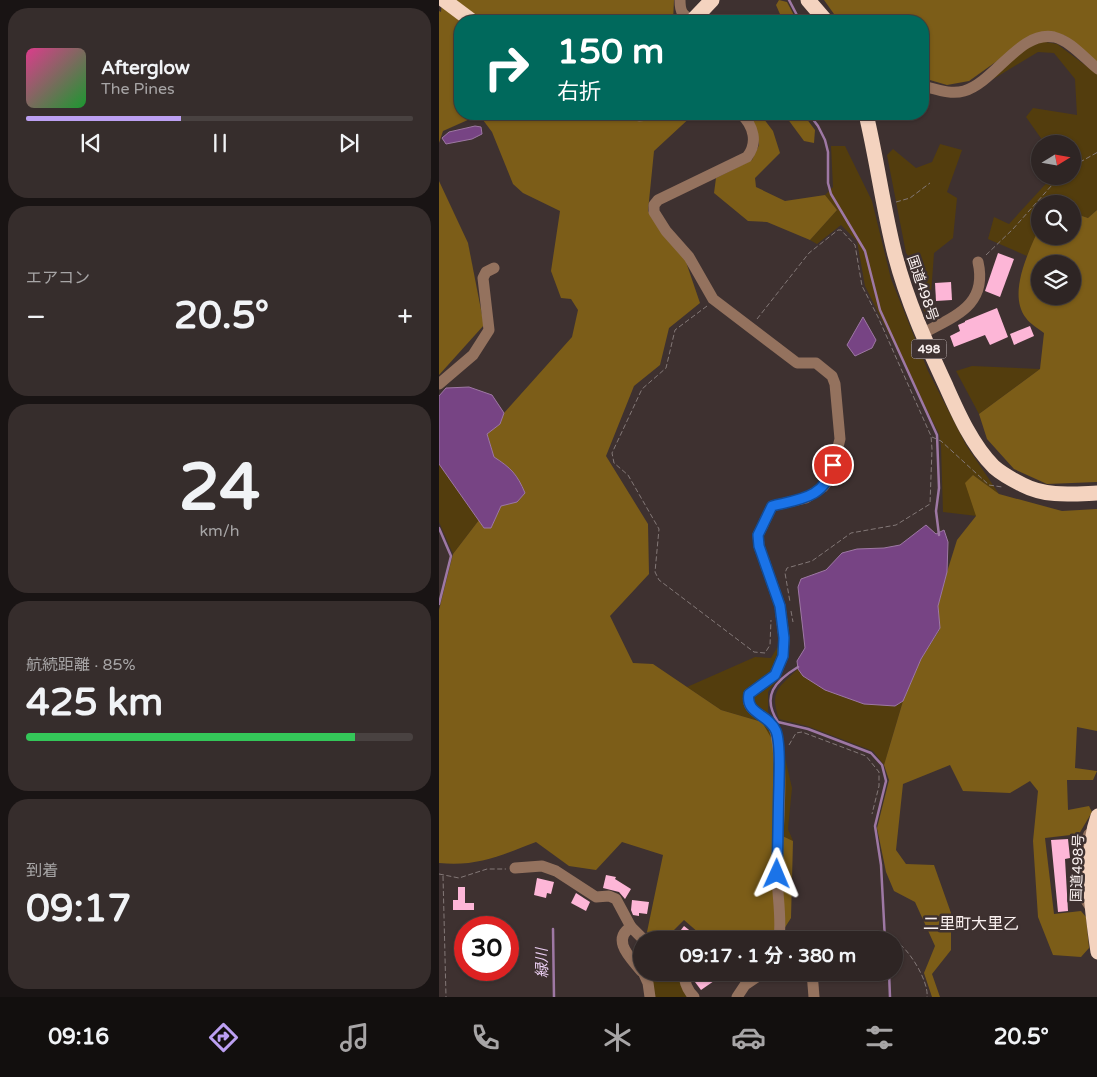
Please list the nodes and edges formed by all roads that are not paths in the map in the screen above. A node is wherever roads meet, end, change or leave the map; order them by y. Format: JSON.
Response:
{"nodes":[{"id":1,"x":444,"y":0,"type":"edge"},
{"id":2,"x":680,"y":0,"type":"edge"},
{"id":3,"x":712,"y":0,"type":"edge"},
{"id":4,"x":809,"y":0,"type":"edge"},
{"id":5,"x":465,"y":15,"type":"edge"},
{"id":6,"x":682,"y":15,"type":"edge"},
{"id":7,"x":698,"y":15,"type":"edge"},
{"id":8,"x":821,"y":15,"type":"edge"},
{"id":9,"x":1097,"y":69,"type":"edge"},
{"id":10,"x":929,"y":88,"type":"edge"},
{"id":11,"x":748,"y":120,"type":"edge"},
{"id":12,"x":868,"y":120,"type":"edge"},
{"id":13,"x":978,"y":262,"type":"road end"},
{"id":14,"x":494,"y":268,"type":"dead end"},
{"id":15,"x":922,"y":334,"type":"junction"},
{"id":16,"x":439,"y":384,"type":"edge"},
{"id":17,"x":1097,"y":493,"type":"edge"},
{"id":18,"x":1096,"y":818,"type":"edge"},
{"id":19,"x":515,"y":868,"type":"road end"},
{"id":20,"x":631,"y":927,"type":"junction"},
{"id":21,"x":635,"y":931,"type":"edge"},
{"id":22,"x":780,"y":931,"type":"edge"},
{"id":23,"x":1097,"y":952,"type":"edge"},
{"id":24,"x":633,"y":961,"type":"edge"},
{"id":25,"x":647,"y":981,"type":"edge"},
{"id":26,"x":684,"y":981,"type":"edge"},
{"id":27,"x":751,"y":981,"type":"edge"},
{"id":28,"x":813,"y":981,"type":"edge"},
{"id":29,"x":650,"y":997,"type":"edge"},
{"id":30,"x":694,"y":997,"type":"edge"},
{"id":31,"x":737,"y":997,"type":"edge"},
{"id":32,"x":814,"y":997,"type":"edge"}],
"edges":[{"from":1,"to":5,"type":"highway"},
{"from":2,"to":6,"type":"street"},
{"from":3,"to":7,"type":"highway"},
{"from":4,"to":8,"type":"highway"},
{"from":9,"to":10,"type":"street"},
{"from":11,"to":22,"type":"street"},
{"from":12,"to":15,"type":"highway","name":"国道498号","number":"498"},
{"from":13,"to":15,"type":"street"},
{"from":14,"to":16,"type":"street"},
{"from":15,"to":17,"type":"highway","name":"国道498号","number":"498"},
{"from":18,"to":23,"type":"highway","name":"国道498号"},
{"from":19,"to":20,"type":"street"},
{"from":20,"to":21,"type":"street"},
{"from":20,"to":24,"type":"street"},
{"from":25,"to":29,"type":"street"},
{"from":26,"to":30,"type":"street"},
{"from":27,"to":31,"type":"street"},
{"from":28,"to":32,"type":"street"}]}
